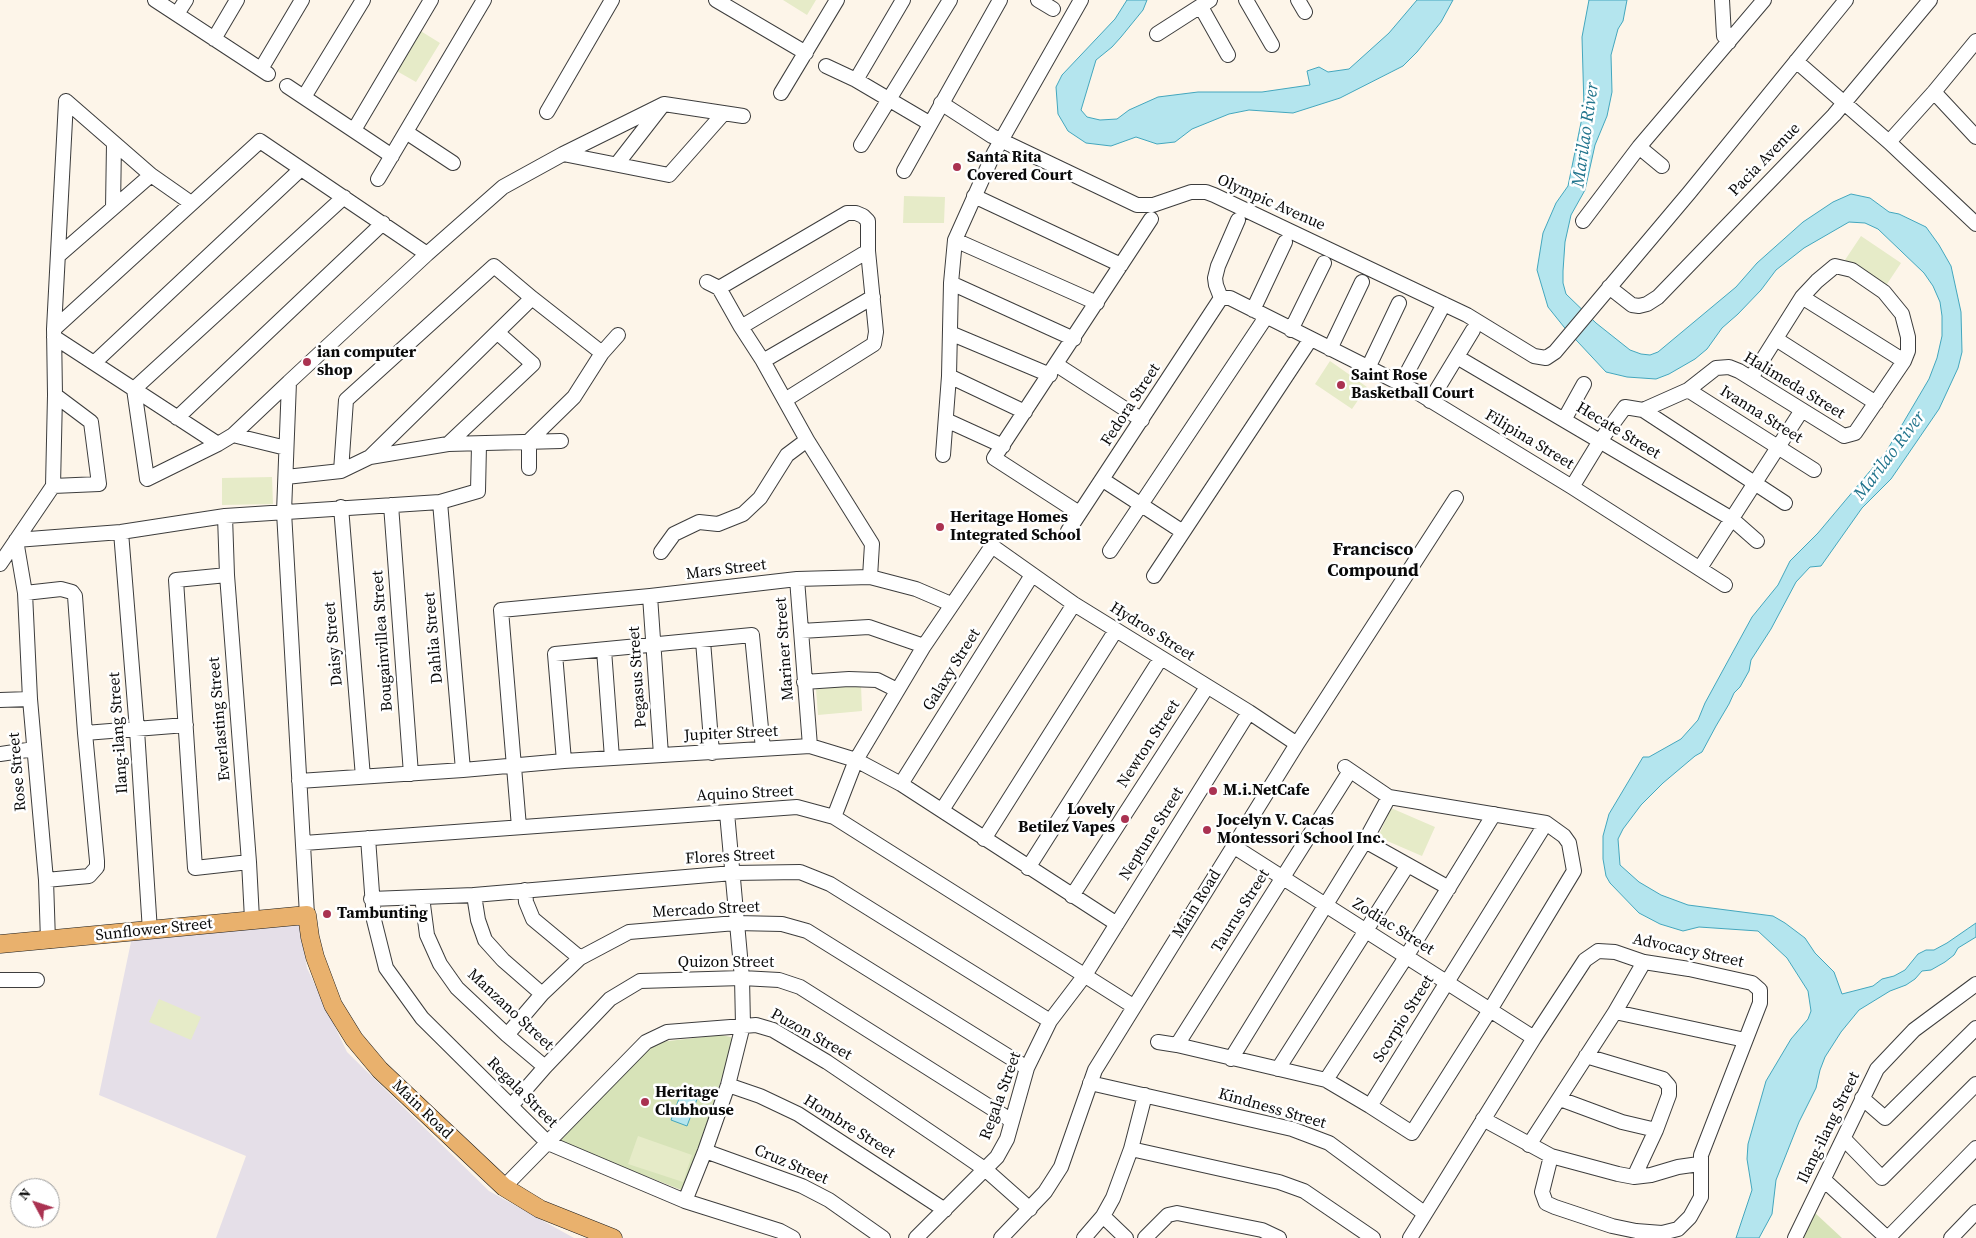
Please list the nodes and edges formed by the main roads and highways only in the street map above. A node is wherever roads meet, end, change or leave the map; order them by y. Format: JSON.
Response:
{"nodes":[{"id":1,"x":307,"y":915,"type":"joint"},
{"id":2,"x":0,"y":944,"type":"edge"},
{"id":3,"x":608,"y":1237,"type":"edge"}],
"edges":[{"from":1,"to":2,"type":"main road","name":"Sunflower Street"},
{"from":1,"to":3,"type":"main road","name":"Main Road"}]}
